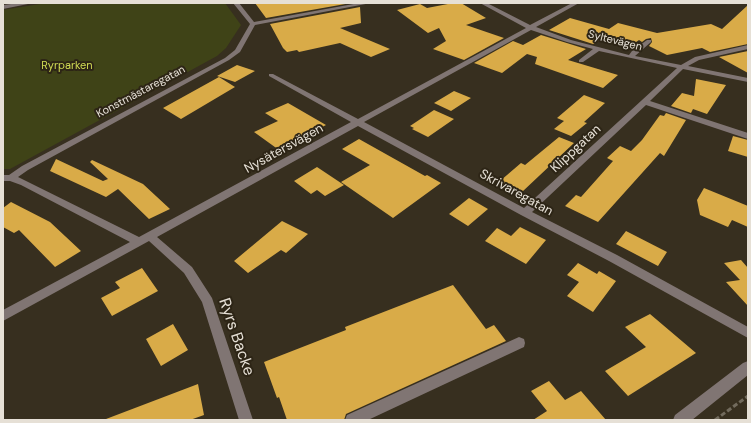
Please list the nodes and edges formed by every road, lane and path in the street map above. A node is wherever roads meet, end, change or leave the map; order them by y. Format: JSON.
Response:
{"nodes":[{"id":1,"x":30,"y":3,"type":"edge"},
{"id":2,"x":236,"y":3,"type":"edge"},
{"id":3,"x":368,"y":3,"type":"edge"},
{"id":4,"x":483,"y":3,"type":"edge"},
{"id":5,"x":576,"y":3,"type":"edge"},
{"id":6,"x":3,"y":7,"type":"edge"},
{"id":7,"x":253,"y":24,"type":"junction"},
{"id":8,"x":530,"y":28,"type":"junction"},
{"id":9,"x":650,"y":41,"type":"dead end"},
{"id":10,"x":748,"y":47,"type":"edge"},
{"id":11,"x":597,"y":49,"type":"junction"},
{"id":12,"x":631,"y":57,"type":"junction"},
{"id":13,"x":581,"y":61,"type":"dead end"},
{"id":14,"x":682,"y":67,"type":"junction"},
{"id":15,"x":272,"y":75,"type":"dead end"},
{"id":16,"x":748,"y":80,"type":"edge"},
{"id":17,"x":644,"y":102,"type":"junction"},
{"id":18,"x":359,"y":123,"type":"junction"},
{"id":19,"x":748,"y":136,"type":"edge"},
{"id":20,"x":7,"y":178,"type":"edge"},
{"id":21,"x":525,"y":214,"type":"junction"},
{"id":22,"x":150,"y":236,"type":"junction"},
{"id":23,"x":139,"y":242,"type":"junction"},
{"id":24,"x":3,"y":316,"type":"edge"},
{"id":25,"x":748,"y":333,"type":"edge"},
{"id":26,"x":519,"y":343,"type":"dead end"},
{"id":27,"x":748,"y":367,"type":"edge"},
{"id":28,"x":748,"y":396,"type":"edge"},
{"id":29,"x":246,"y":420,"type":"edge"},
{"id":30,"x":352,"y":420,"type":"edge"},
{"id":31,"x":680,"y":420,"type":"edge"},
{"id":32,"x":715,"y":420,"type":"edge"}],
"edges":[{"from":1,"to":6,"type":"street"},
{"from":2,"to":7,"type":"street"},
{"from":3,"to":7,"type":"street"},
{"from":4,"to":8,"type":"street","name":"Syltevägen"},
{"from":5,"to":8,"type":"street","name":"Nysätersvägen"},
{"from":7,"to":20,"type":"street","name":"Konstmästaregatan"},
{"from":8,"to":11,"type":"street","name":"Syltevägen"},
{"from":8,"to":18,"type":"street","name":"Nysätersvägen"},
{"from":9,"to":12,"type":"street"},
{"from":10,"to":14,"type":"street","name":"Klippgatan"},
{"from":11,"to":12,"type":"street","name":"Syltevägen"},
{"from":11,"to":13,"type":"street"},
{"from":12,"to":14,"type":"street","name":"Syltevägen"},
{"from":14,"to":16,"type":"street","name":"Syltevägen"},
{"from":14,"to":17,"type":"street","name":"Klippgatan"},
{"from":15,"to":18,"type":"street","name":"Skrivaregatan"},
{"from":17,"to":19,"type":"street"},
{"from":17,"to":21,"type":"street","name":"Klippgatan"},
{"from":18,"to":21,"type":"street","name":"Skrivaregatan"},
{"from":18,"to":22,"type":"street","name":"Nysätersvägen"},
{"from":20,"to":23,"type":"street"},
{"from":21,"to":25,"type":"street","name":"Skrivaregatan"},
{"from":22,"to":23,"type":"street","name":"Nysätersvägen"},
{"from":22,"to":29,"type":"street","name":"Ryrs Backe"},
{"from":23,"to":24,"type":"street","name":"Nysätersvägen"},
{"from":26,"to":30,"type":"street"},
{"from":27,"to":31,"type":"street"},
{"from":28,"to":32,"type":"path"}]}
